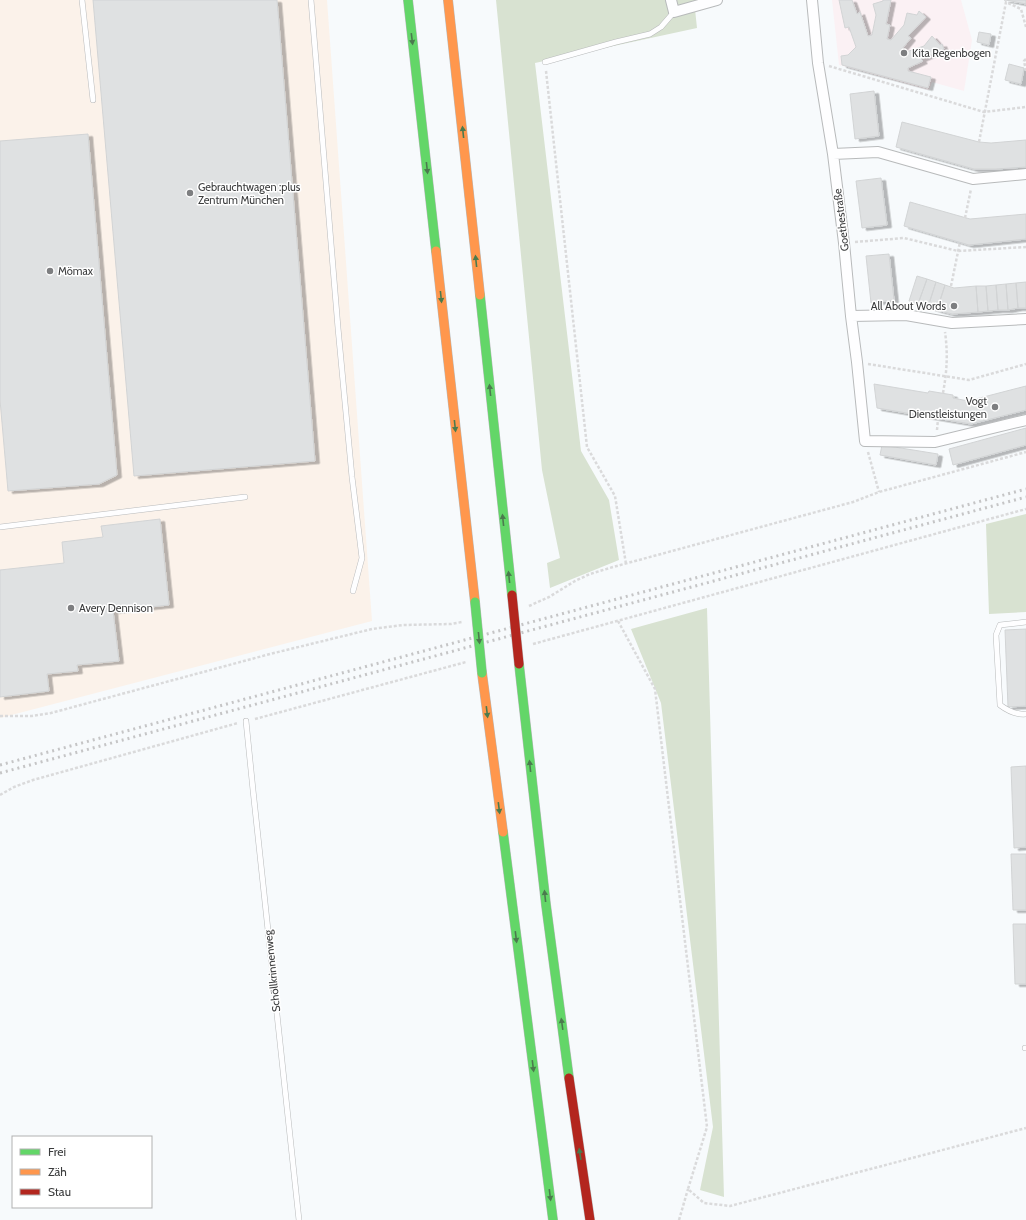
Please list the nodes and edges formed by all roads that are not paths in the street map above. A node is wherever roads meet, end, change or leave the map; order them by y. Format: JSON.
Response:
{"nodes":[{"id":1,"x":82,"y":0,"type":"edge"},
{"id":2,"x":311,"y":0,"type":"edge"},
{"id":3,"x":408,"y":0,"type":"edge"},
{"id":4,"x":448,"y":0,"type":"edge"},
{"id":5,"x":672,"y":0,"type":"edge"},
{"id":6,"x":716,"y":0,"type":"edge"},
{"id":7,"x":812,"y":0,"type":"edge"},
{"id":8,"x":674,"y":12,"type":"junction"},
{"id":9,"x":545,"y":62,"type":"road end"},
{"id":10,"x":93,"y":100,"type":"dead end"},
{"id":11,"x":833,"y":154,"type":"junction"},
{"id":12,"x":1026,"y":174,"type":"edge"},
{"id":13,"x":851,"y":316,"type":"junction"},
{"id":14,"x":1026,"y":319,"type":"edge"},
{"id":15,"x":1026,"y":420,"type":"edge"},
{"id":16,"x":245,"y":497,"type":"dead end"},
{"id":17,"x":0,"y":527,"type":"edge"},
{"id":18,"x":353,"y":591,"type":"dead end"},
{"id":19,"x":1026,"y":622,"type":"edge"},
{"id":20,"x":1026,"y":714,"type":"edge"},
{"id":21,"x":246,"y":721,"type":"road end"},
{"id":22,"x":299,"y":1220,"type":"edge"},
{"id":23,"x":553,"y":1220,"type":"edge"},
{"id":24,"x":590,"y":1220,"type":"edge"}],
"edges":[{"from":1,"to":10,"type":"lane"},
{"from":2,"to":18,"type":"lane"},
{"from":3,"to":23,"type":"highway","one_way":true,"bridge":true},
{"from":24,"to":4,"type":"highway","one_way":true,"bridge":true},
{"from":5,"to":8,"type":"street"},
{"from":6,"to":8,"type":"street"},
{"from":7,"to":11,"type":"street","name":"Goethestraße"},
{"from":8,"to":9,"type":"lane"},
{"from":11,"to":12,"type":"street"},
{"from":11,"to":13,"type":"street","name":"Goethestraße"},
{"from":13,"to":14,"type":"street"},
{"from":13,"to":15,"type":"street","name":"Goethestraße"},
{"from":16,"to":17,"type":"lane"},
{"from":19,"to":20,"type":"lane"},
{"from":21,"to":22,"type":"lane","name":"Schöllkrinnenweg"}]}
